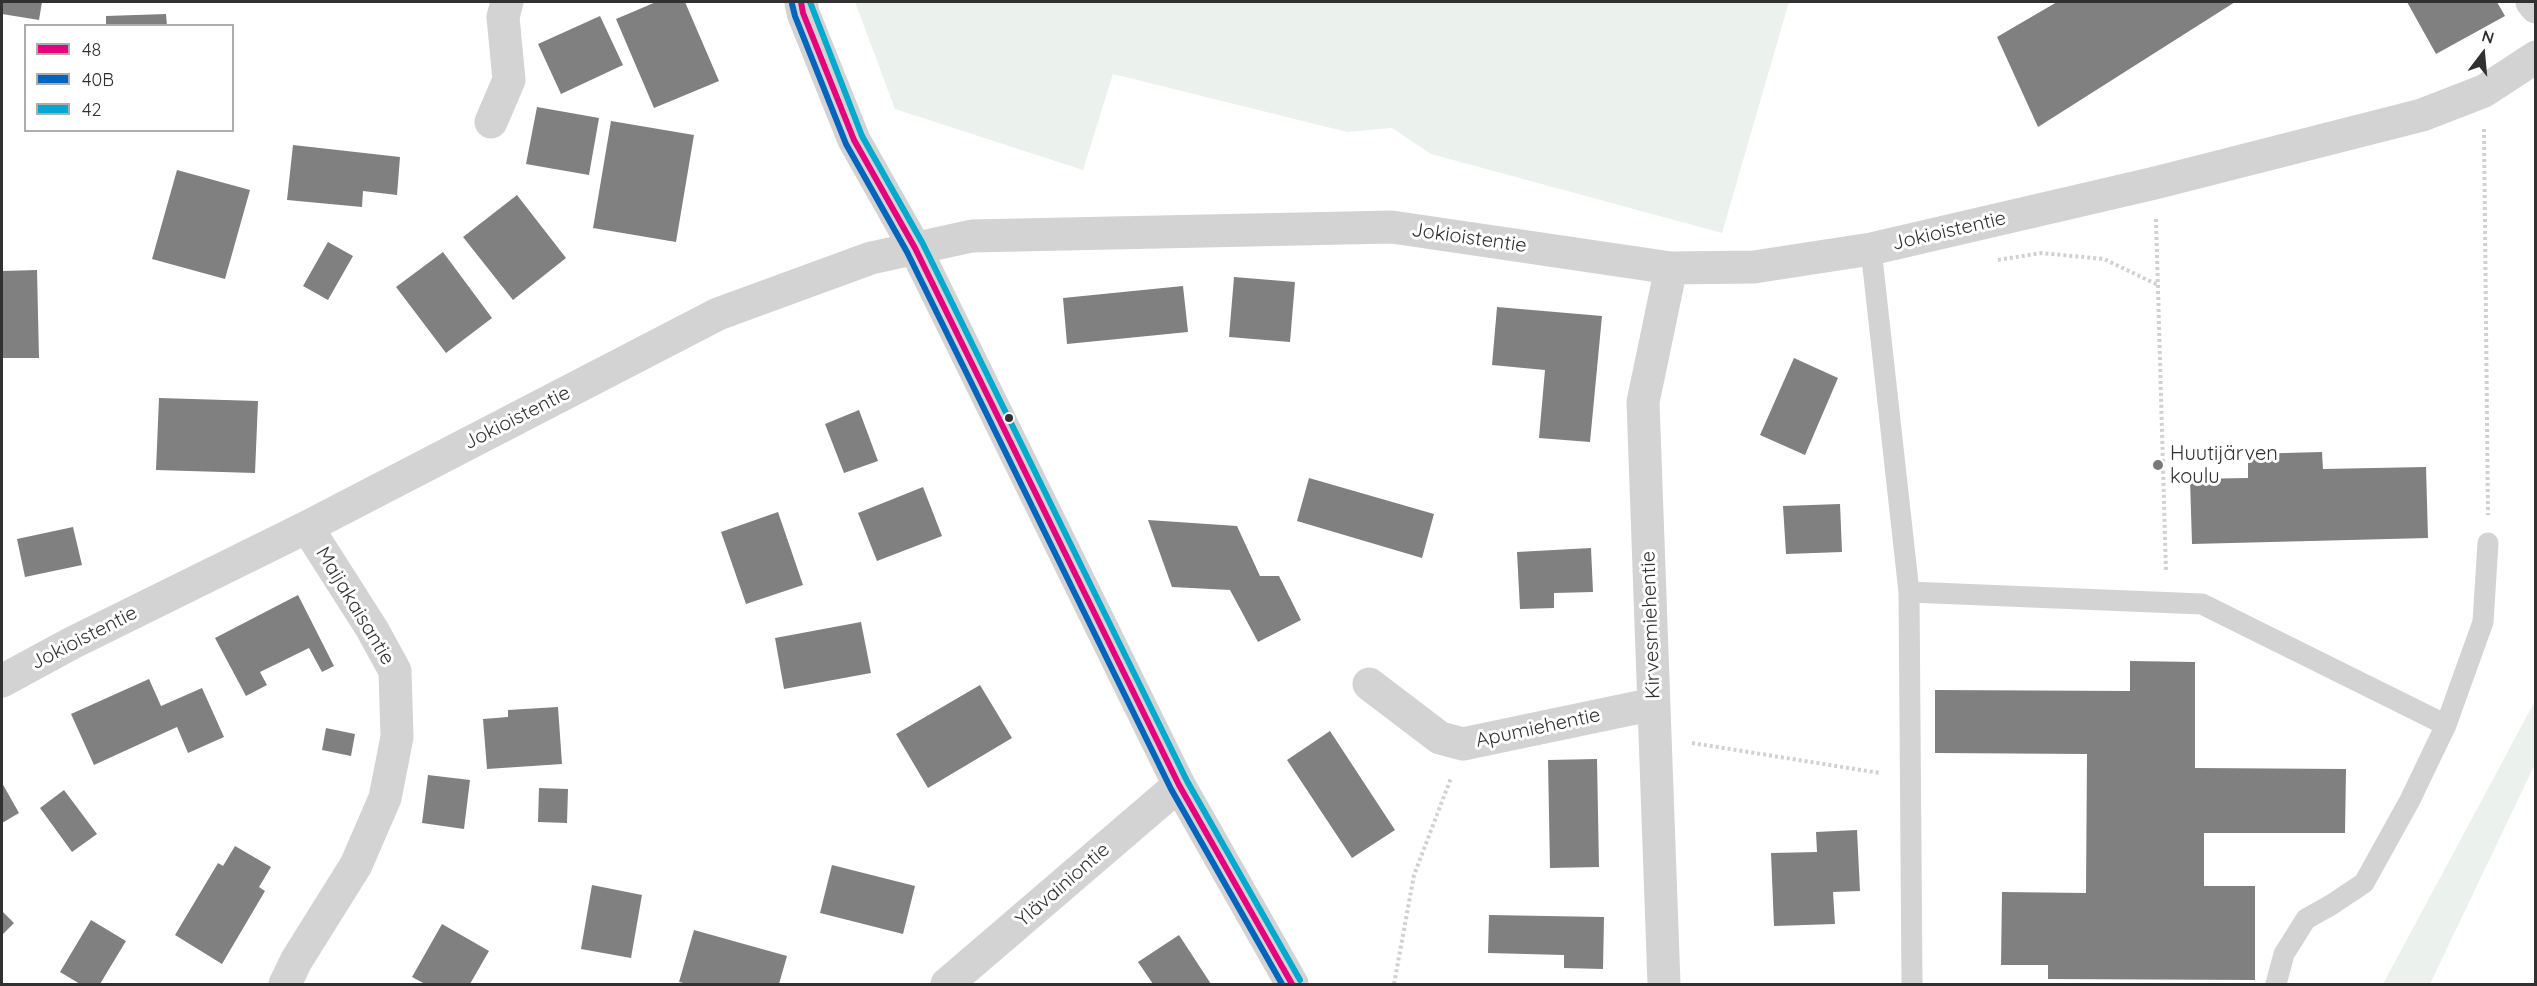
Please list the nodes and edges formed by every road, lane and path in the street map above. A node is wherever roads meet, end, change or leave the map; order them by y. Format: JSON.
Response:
{"nodes":[{"id":1,"x":507,"y":2,"type":"edge"},
{"id":2,"x":801,"y":2,"type":"edge"},
{"id":3,"x":2532,"y":2,"type":"edge"},
{"id":4,"x":2535,"y":7,"type":"edge"},
{"id":5,"x":2535,"y":57,"type":"edge"},
{"id":6,"x":2484,"y":91,"type":"junction"},
{"id":7,"x":491,"y":122,"type":"dead end"},
{"id":8,"x":2155,"y":183,"type":"junction"},
{"id":9,"x":915,"y":248,"type":"junction"},
{"id":10,"x":1871,"y":249,"type":"junction"},
{"id":11,"x":1996,"y":261,"type":"dead end"},
{"id":12,"x":1671,"y":268,"type":"junction"},
{"id":13,"x":2158,"y":285,"type":"junction"},
{"id":14,"x":307,"y":527,"type":"junction"},
{"id":15,"x":2488,"y":543,"type":"joint"},
{"id":16,"x":1909,"y":592,"type":"junction"},
{"id":17,"x":2167,"y":601,"type":"junction"},
{"id":18,"x":2,"y":681,"type":"edge"},
{"id":19,"x":1369,"y":684,"type":"dead end"},
{"id":20,"x":1654,"y":704,"type":"junction"},
{"id":21,"x":2446,"y":726,"type":"junction"},
{"id":22,"x":1656,"y":737,"type":"junction"},
{"id":23,"x":1464,"y":744,"type":"junction"},
{"id":24,"x":1911,"y":778,"type":"junction"},
{"id":25,"x":1179,"y":785,"type":"junction"},
{"id":26,"x":285,"y":984,"type":"edge"},
{"id":27,"x":947,"y":984,"type":"edge"},
{"id":28,"x":1292,"y":984,"type":"edge"},
{"id":29,"x":1394,"y":984,"type":"edge"},
{"id":30,"x":1664,"y":984,"type":"edge"},
{"id":31,"x":1912,"y":984,"type":"edge"},
{"id":32,"x":2276,"y":984,"type":"edge"}],
"edges":[{"from":1,"to":7,"type":"street"},
{"from":2,"to":9,"type":"street"},
{"from":3,"to":4,"type":"street"},
{"from":5,"to":6,"type":"street","name":"Jokioistentie"},
{"from":6,"to":8,"type":"street","name":"Jokioistentie"},
{"from":6,"to":15,"type":"path"},
{"from":8,"to":10,"type":"street","name":"Jokioistentie"},
{"from":8,"to":13,"type":"path"},
{"from":9,"to":12,"type":"street","name":"Jokioistentie"},
{"from":9,"to":14,"type":"street","name":"Jokioistentie"},
{"from":9,"to":25,"type":"street"},
{"from":10,"to":12,"type":"street","name":"Jokioistentie"},
{"from":10,"to":16,"type":"lane"},
{"from":11,"to":13,"type":"path"},
{"from":12,"to":20,"type":"street","name":"Kirvesmiehentie"},
{"from":13,"to":17,"type":"path"},
{"from":14,"to":18,"type":"street","name":"Jokioistentie"},
{"from":14,"to":26,"type":"street","name":"Maijakaisantie"},
{"from":15,"to":21,"type":"lane"},
{"from":16,"to":17,"type":"lane"},
{"from":16,"to":24,"type":"lane"},
{"from":17,"to":21,"type":"lane"},
{"from":19,"to":23,"type":"street","name":"Apumiehentie"},
{"from":20,"to":22,"type":"street","name":"Kirvesmiehentie"},
{"from":20,"to":23,"type":"street","name":"Apumiehentie"},
{"from":21,"to":32,"type":"lane"},
{"from":22,"to":24,"type":"path"},
{"from":22,"to":30,"type":"street","name":"Kirvesmiehentie"},
{"from":23,"to":29,"type":"path"},
{"from":24,"to":31,"type":"lane"},
{"from":25,"to":27,"type":"street","name":"Ylävainiontie"},
{"from":25,"to":28,"type":"street"}]}
